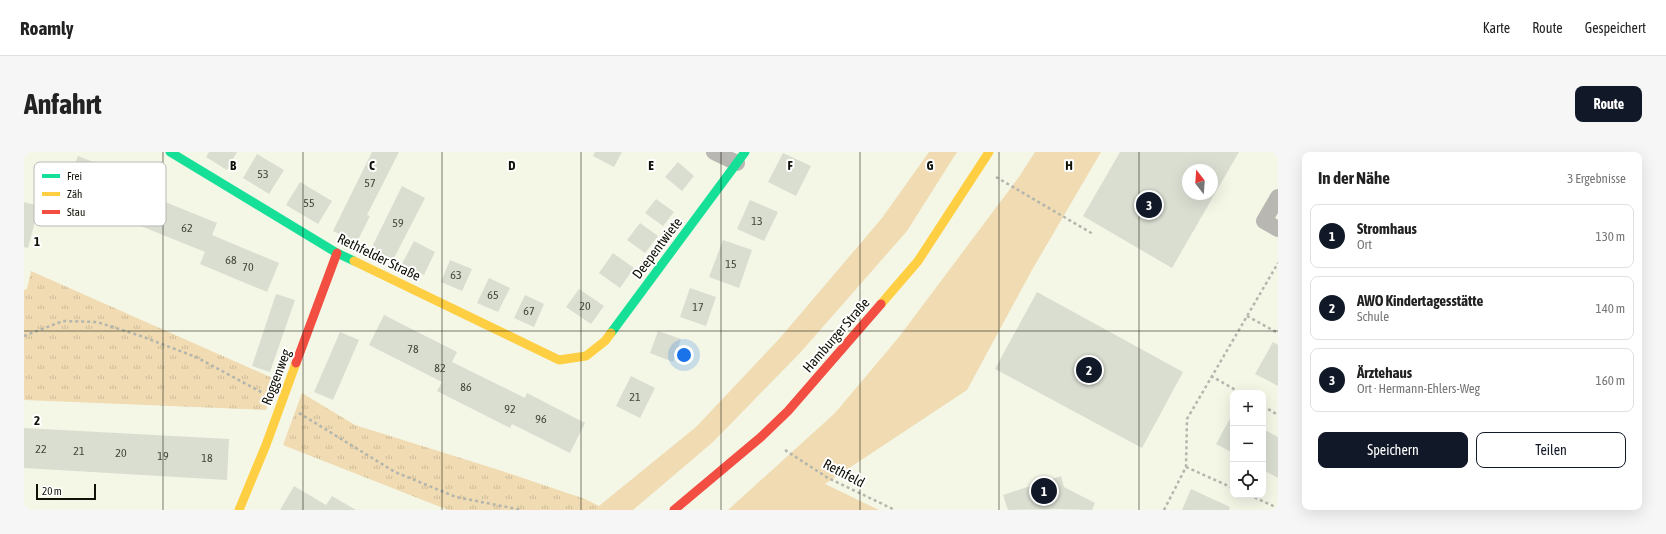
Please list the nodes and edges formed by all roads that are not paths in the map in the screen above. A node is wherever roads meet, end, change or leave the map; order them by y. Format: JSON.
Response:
{"nodes":[{"id":1,"x":170,"y":152,"type":"edge"},
{"id":2,"x":714,"y":152,"type":"edge"},
{"id":3,"x":989,"y":152,"type":"edge"},
{"id":4,"x":741,"y":158,"type":"edge"},
{"id":5,"x":1278,"y":197,"type":"edge"},
{"id":6,"x":1278,"y":229,"type":"edge"},
{"id":7,"x":337,"y":253,"type":"junction"},
{"id":8,"x":586,"y":356,"type":"joint"},
{"id":9,"x":239,"y":510,"type":"edge"},
{"id":10,"x":674,"y":510,"type":"edge"}],
"edges":[{"from":1,"to":7,"type":"street","name":"Rethfelder Straße"},
{"from":2,"to":4,"type":"street"},
{"from":3,"to":10,"type":"street","name":"Hamburger Straße"},
{"from":4,"to":8,"type":"street","name":"Deepentwiete"},
{"from":5,"to":6,"type":"street"},
{"from":7,"to":8,"type":"street","name":"Rethfelder Straße"},
{"from":7,"to":9,"type":"street","name":"Roggenweg"}]}
